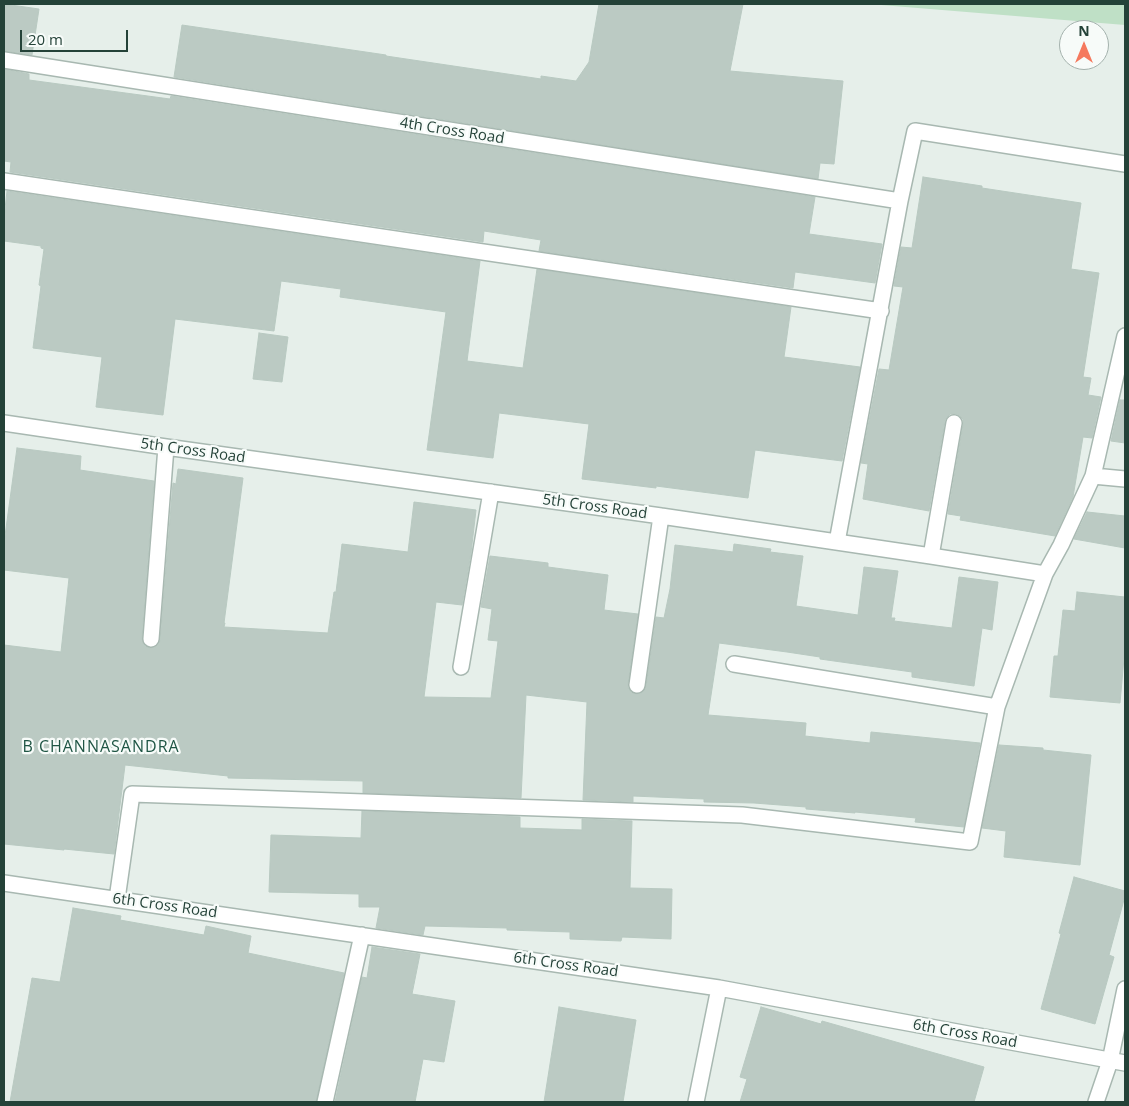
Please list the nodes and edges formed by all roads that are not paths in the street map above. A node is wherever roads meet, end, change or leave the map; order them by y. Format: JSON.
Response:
{"nodes":[{"id":1,"x":4,"y":60,"type":"edge"},
{"id":2,"x":1125,"y":164,"type":"edge"},
{"id":3,"x":4,"y":181,"type":"edge"},
{"id":4,"x":900,"y":201,"type":"junction"},
{"id":5,"x":881,"y":311,"type":"junction"},
{"id":6,"x":1125,"y":336,"type":"edge"},
{"id":7,"x":4,"y":423,"type":"edge"},
{"id":8,"x":954,"y":423,"type":"dead end"},
{"id":9,"x":166,"y":447,"type":"junction"},
{"id":10,"x":1093,"y":476,"type":"junction"},
{"id":11,"x":1125,"y":479,"type":"edge"},
{"id":12,"x":491,"y":492,"type":"junction"},
{"id":13,"x":661,"y":516,"type":"junction"},
{"id":14,"x":837,"y":542,"type":"junction"},
{"id":15,"x":931,"y":556,"type":"junction"},
{"id":16,"x":1045,"y":574,"type":"junction"},
{"id":17,"x":150,"y":639,"type":"dead end"},
{"id":18,"x":734,"y":664,"type":"dead end"},
{"id":19,"x":461,"y":667,"type":"dead end"},
{"id":20,"x":637,"y":685,"type":"dead end"},
{"id":21,"x":997,"y":707,"type":"junction"},
{"id":22,"x":4,"y":883,"type":"edge"},
{"id":23,"x":117,"y":899,"type":"junction"},
{"id":24,"x":362,"y":935,"type":"junction"},
{"id":25,"x":719,"y":988,"type":"junction"},
{"id":26,"x":1125,"y":989,"type":"edge"},
{"id":27,"x":1110,"y":1060,"type":"junction"},
{"id":28,"x":1125,"y":1063,"type":"edge"},
{"id":29,"x":325,"y":1102,"type":"edge"},
{"id":30,"x":696,"y":1102,"type":"edge"},
{"id":31,"x":1096,"y":1102,"type":"edge"}],
"edges":[{"from":1,"to":4,"type":"street","name":"4th Cross Road"},
{"from":2,"to":4,"type":"street"},
{"from":3,"to":5,"type":"street"},
{"from":4,"to":5,"type":"street"},
{"from":5,"to":14,"type":"street"},
{"from":6,"to":10,"type":"street"},
{"from":7,"to":9,"type":"street","name":"5th Cross Road"},
{"from":8,"to":15,"type":"street"},
{"from":9,"to":12,"type":"street","name":"5th Cross Road"},
{"from":9,"to":17,"type":"street"},
{"from":10,"to":11,"type":"street"},
{"from":10,"to":16,"type":"street"},
{"from":12,"to":13,"type":"street","name":"5th Cross Road"},
{"from":12,"to":19,"type":"street"},
{"from":13,"to":14,"type":"street","name":"5th Cross Road"},
{"from":13,"to":20,"type":"street"},
{"from":14,"to":15,"type":"street","name":"5th Cross Road"},
{"from":15,"to":16,"type":"street","name":"5th Cross Road"},
{"from":16,"to":21,"type":"street"},
{"from":18,"to":21,"type":"street"},
{"from":21,"to":23,"type":"street"},
{"from":22,"to":23,"type":"street","name":"6th Cross Road"},
{"from":23,"to":24,"type":"street","name":"6th Cross Road"},
{"from":24,"to":25,"type":"street","name":"6th Cross Road"},
{"from":24,"to":29,"type":"street"},
{"from":25,"to":27,"type":"street","name":"6th Cross Road"},
{"from":25,"to":30,"type":"street"},
{"from":26,"to":27,"type":"street"},
{"from":27,"to":28,"type":"street","name":"6th Cross Road"},
{"from":27,"to":31,"type":"street"}]}
